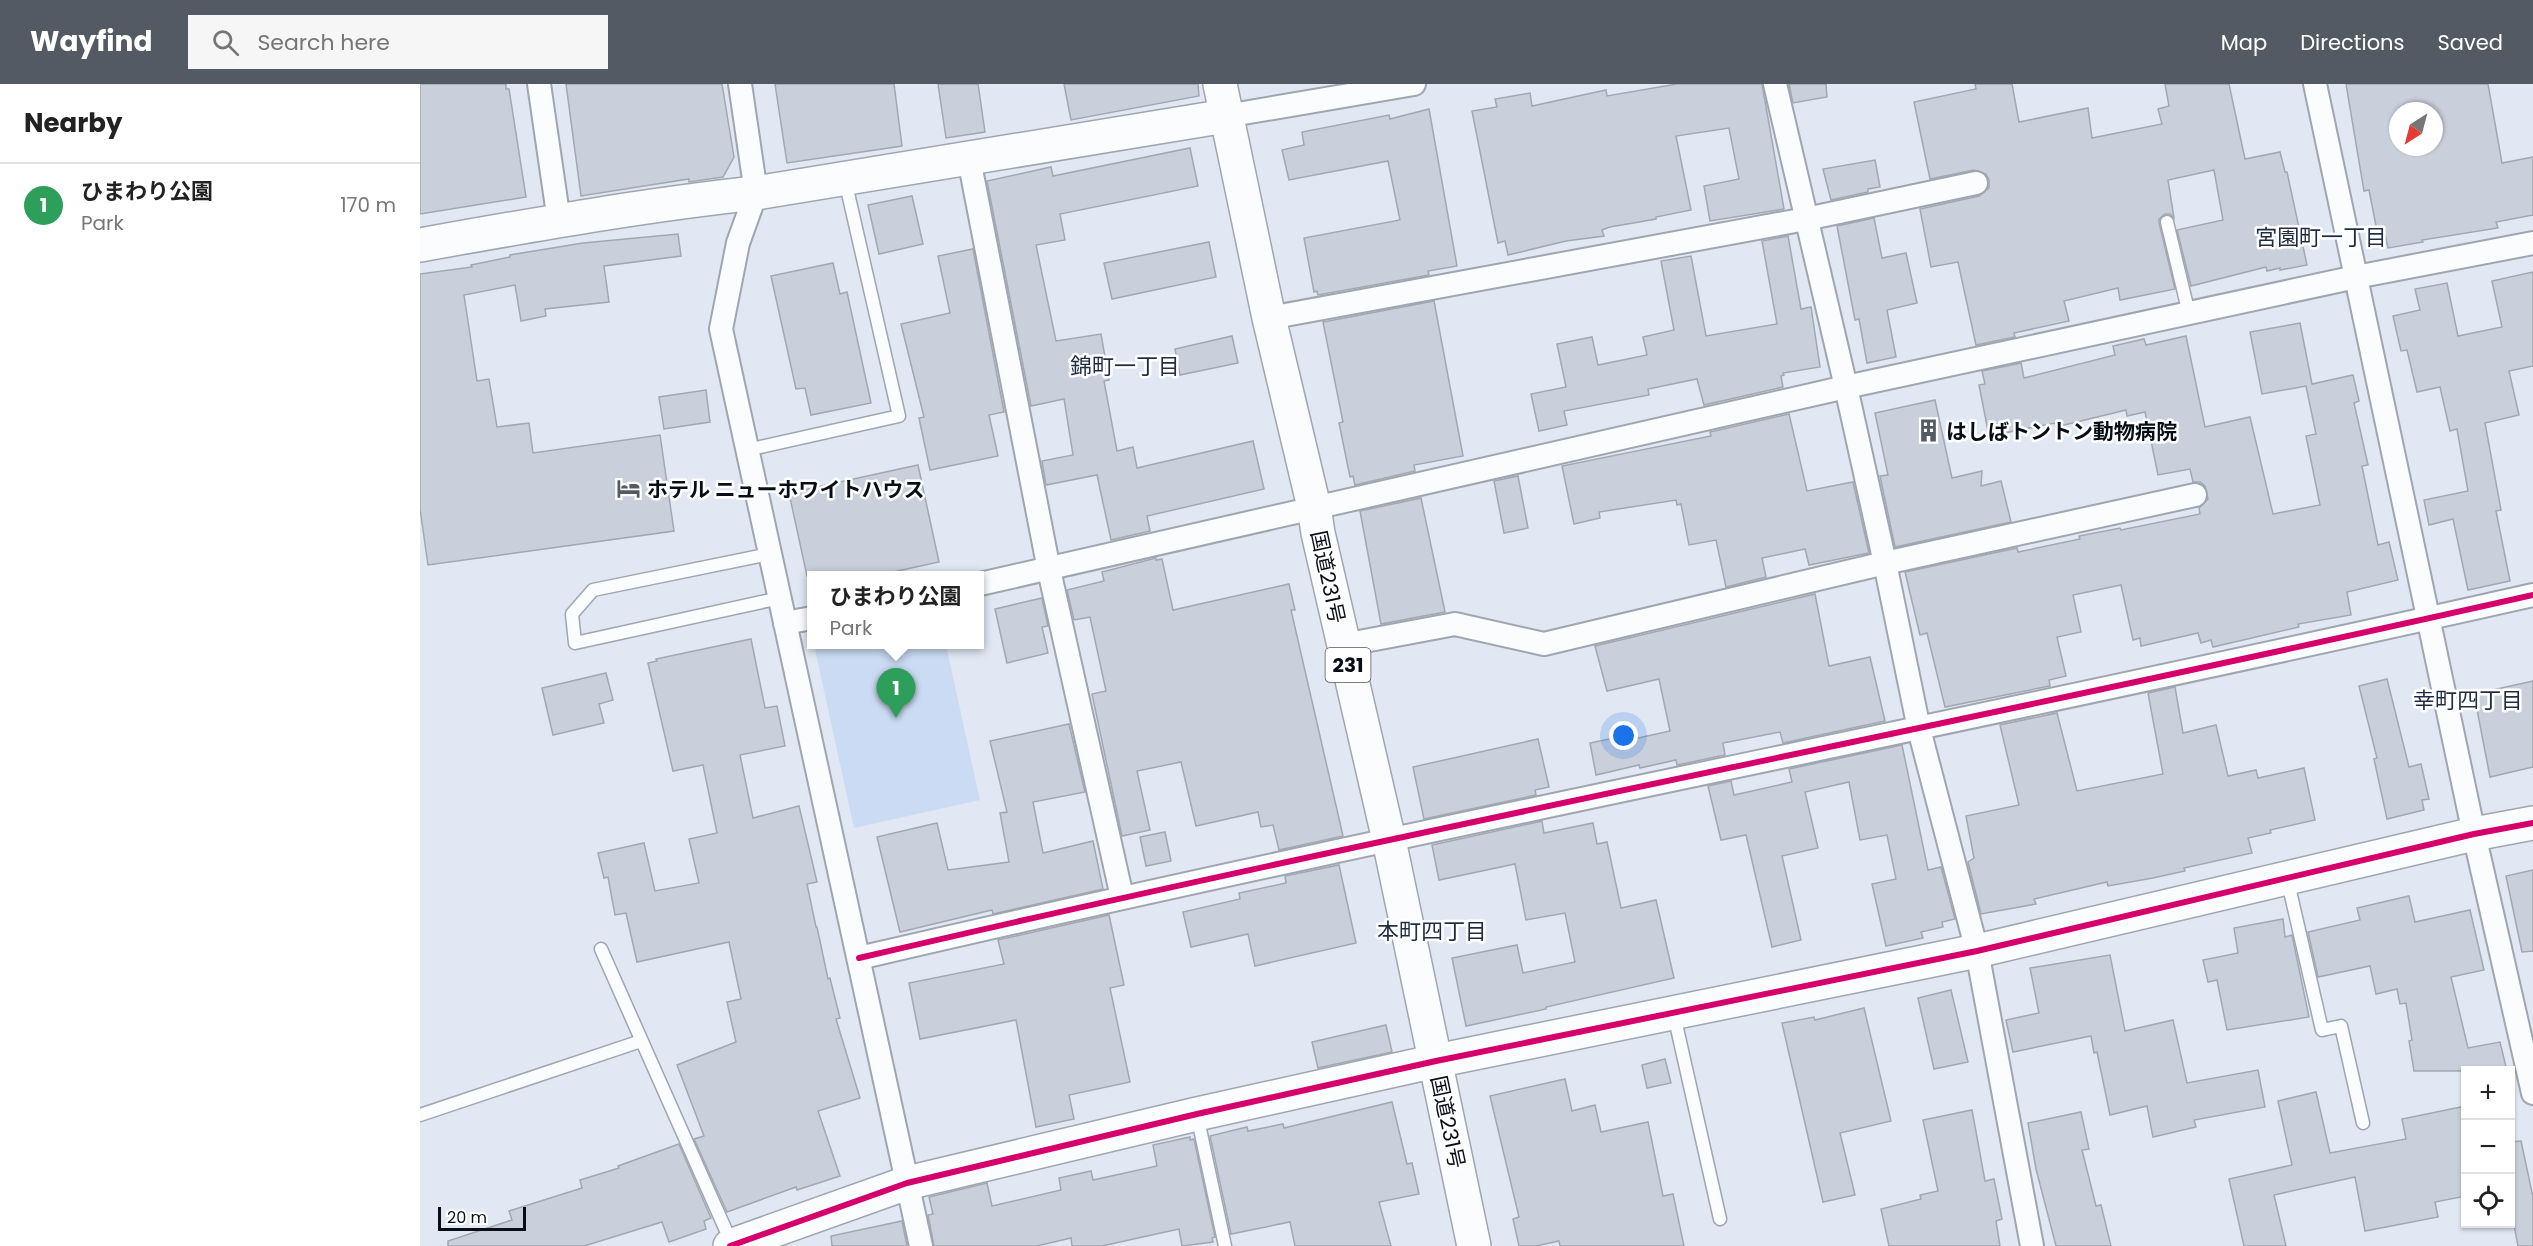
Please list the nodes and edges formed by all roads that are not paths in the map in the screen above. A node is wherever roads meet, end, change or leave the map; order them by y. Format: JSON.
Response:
{"nodes":[{"id":1,"x":539,"y":84,"type":"edge"},
{"id":2,"x":740,"y":84,"type":"edge"},
{"id":3,"x":1220,"y":84,"type":"edge"},
{"id":4,"x":1414,"y":84,"type":"edge"},
{"id":5,"x":1775,"y":84,"type":"edge"},
{"id":6,"x":2315,"y":84,"type":"edge"},
{"id":7,"x":1226,"y":116,"type":"junction"},
{"id":8,"x":969,"y":159,"type":"junction"},
{"id":9,"x":845,"y":179,"type":"junction"},
{"id":10,"x":1976,"y":183,"type":"dead end"},
{"id":11,"x":756,"y":193,"type":"junction"},
{"id":12,"x":1806,"y":219,"type":"junction"},
{"id":13,"x":559,"y":221,"type":"junction"},
{"id":14,"x":2167,"y":222,"type":"dead end"},
{"id":15,"x":2533,"y":243,"type":"edge"},
{"id":16,"x":420,"y":245,"type":"edge"},
{"id":17,"x":2356,"y":277,"type":"junction"},
{"id":18,"x":2189,"y":314,"type":"junction"},
{"id":19,"x":1269,"y":318,"type":"junction"},
{"id":20,"x":1846,"y":387,"type":"junction"},
{"id":21,"x":747,"y":450,"type":"junction"},
{"id":22,"x":2195,"y":495,"type":"dead end"},
{"id":23,"x":1314,"y":507,"type":"junction"},
{"id":24,"x":770,"y":554,"type":"junction"},
{"id":25,"x":1886,"y":563,"type":"junction"},
{"id":26,"x":1048,"y":570,"type":"junction"},
{"id":27,"x":984,"y":583,"type":"edge"},
{"id":28,"x":2533,"y":595,"type":"edge"},
{"id":29,"x":780,"y":598,"type":"junction"},
{"id":30,"x":807,"y":619,"type":"edge"},
{"id":31,"x":2428,"y":619,"type":"junction"},
{"id":32,"x":785,"y":623,"type":"junction"},
{"id":33,"x":1343,"y":645,"type":"junction"},
{"id":34,"x":1919,"y":729,"type":"junction"},
{"id":35,"x":2533,"y":823,"type":"edge"},
{"id":36,"x":2474,"y":834,"type":"junction"},
{"id":37,"x":1389,"y":840,"type":"junction"},
{"id":38,"x":2287,"y":878,"type":"junction"},
{"id":39,"x":1122,"y":897,"type":"junction"},
{"id":40,"x":601,"y":949,"type":"dead end"},
{"id":41,"x":1977,"y":951,"type":"junction"},
{"id":42,"x":859,"y":958,"type":"junction"},
{"id":43,"x":1674,"y":1012,"type":"junction"},
{"id":44,"x":641,"y":1041,"type":"junction"},
{"id":45,"x":1436,"y":1061,"type":"junction"},
{"id":46,"x":2533,"y":1093,"type":"edge"},
{"id":47,"x":1197,"y":1114,"type":"junction"},
{"id":48,"x":420,"y":1115,"type":"edge"},
{"id":49,"x":2363,"y":1123,"type":"dead end"},
{"id":50,"x":907,"y":1183,"type":"junction"},
{"id":51,"x":1720,"y":1219,"type":"dead end"},
{"id":52,"x":731,"y":1246,"type":"edge"},
{"id":53,"x":921,"y":1246,"type":"edge"},
{"id":54,"x":1225,"y":1246,"type":"edge"},
{"id":55,"x":1474,"y":1246,"type":"edge"},
{"id":56,"x":2032,"y":1246,"type":"edge"}],
"edges":[{"from":1,"to":13,"type":"street"},
{"from":2,"to":11,"type":"street"},
{"from":3,"to":7,"type":"main road","name":"国道231号","number":"231"},
{"from":4,"to":7,"type":"street"},
{"from":5,"to":12,"type":"street"},
{"from":6,"to":17,"type":"street"},
{"from":7,"to":8,"type":"main road"},
{"from":7,"to":19,"type":"main road","name":"国道231号","number":"231"},
{"from":8,"to":9,"type":"main road"},
{"from":8,"to":26,"type":"street"},
{"from":9,"to":11,"type":"main road"},
{"from":9,"to":21,"type":"lane"},
{"from":10,"to":12,"type":"street"},
{"from":11,"to":13,"type":"main road"},
{"from":11,"to":21,"type":"street"},
{"from":12,"to":19,"type":"street"},
{"from":12,"to":20,"type":"street"},
{"from":13,"to":16,"type":"main road"},
{"from":14,"to":18,"type":"lane"},
{"from":15,"to":17,"type":"street"},
{"from":17,"to":18,"type":"street"},
{"from":17,"to":31,"type":"street"},
{"from":18,"to":20,"type":"street"},
{"from":19,"to":23,"type":"main road","name":"国道231号","number":"231"},
{"from":20,"to":23,"type":"street"},
{"from":20,"to":25,"type":"street"},
{"from":21,"to":24,"type":"street"},
{"from":22,"to":25,"type":"street"},
{"from":23,"to":26,"type":"street"},
{"from":23,"to":33,"type":"main road","name":"国道231号","number":"231"},
{"from":24,"to":29,"type":"street"},
{"from":24,"to":29,"type":"lane"},
{"from":25,"to":33,"type":"street"},
{"from":25,"to":34,"type":"street"},
{"from":26,"to":27,"type":"street"},
{"from":26,"to":39,"type":"street"},
{"from":28,"to":31,"type":"street"},
{"from":29,"to":32,"type":"street"},
{"from":30,"to":32,"type":"street"},
{"from":31,"to":34,"type":"street"},
{"from":31,"to":36,"type":"street"},
{"from":32,"to":42,"type":"street"},
{"from":33,"to":37,"type":"main road","name":"国道231号","number":"231"},
{"from":34,"to":37,"type":"street"},
{"from":34,"to":41,"type":"street"},
{"from":35,"to":36,"type":"main road"},
{"from":36,"to":38,"type":"main road"},
{"from":36,"to":46,"type":"street"},
{"from":37,"to":39,"type":"street"},
{"from":37,"to":45,"type":"main road","name":"国道231号","number":"231"},
{"from":38,"to":41,"type":"main road"},
{"from":38,"to":49,"type":"lane"},
{"from":39,"to":42,"type":"street"},
{"from":40,"to":44,"type":"lane"},
{"from":41,"to":43,"type":"main road"},
{"from":41,"to":56,"type":"street"},
{"from":42,"to":50,"type":"street"},
{"from":43,"to":45,"type":"main road"},
{"from":43,"to":51,"type":"lane"},
{"from":44,"to":48,"type":"lane"},
{"from":44,"to":52,"type":"lane"},
{"from":45,"to":47,"type":"main road"},
{"from":45,"to":55,"type":"main road","name":"国道231号","number":"231"},
{"from":47,"to":50,"type":"main road"},
{"from":47,"to":54,"type":"lane"},
{"from":50,"to":52,"type":"main road"},
{"from":50,"to":53,"type":"street"}]}
